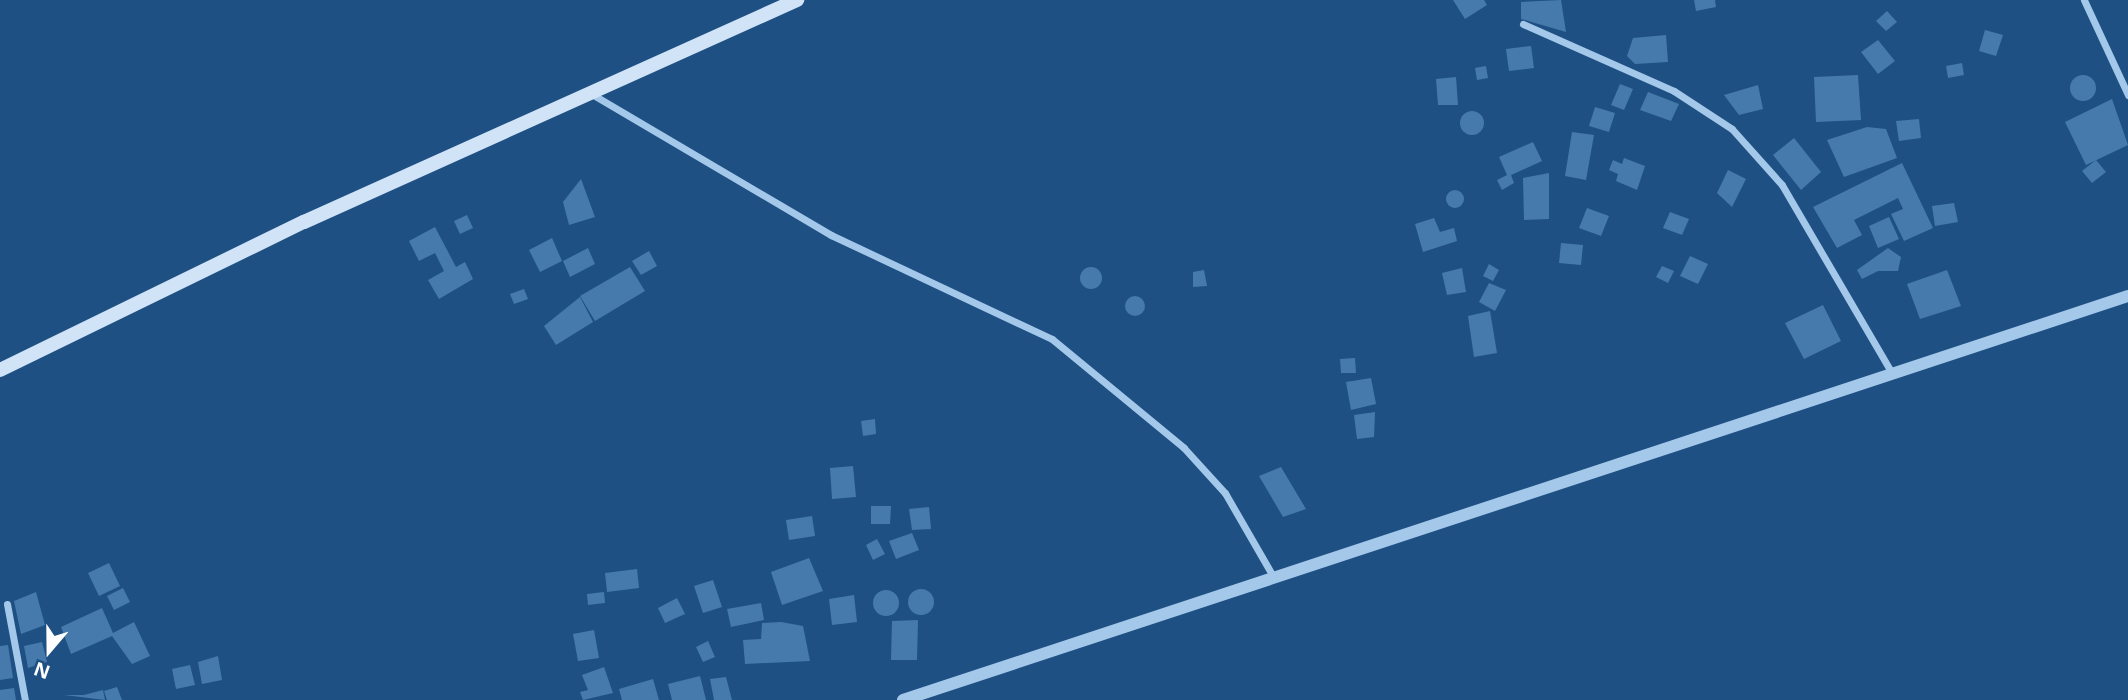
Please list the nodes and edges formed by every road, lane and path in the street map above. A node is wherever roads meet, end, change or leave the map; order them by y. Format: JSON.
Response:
{"nodes":[{"id":1,"x":797,"y":0,"type":"edge"},
{"id":2,"x":2084,"y":0,"type":"edge"},
{"id":3,"x":1523,"y":24,"type":"dead end"},
{"id":4,"x":590,"y":93,"type":"junction"},
{"id":5,"x":2128,"y":95,"type":"edge"},
{"id":6,"x":2128,"y":296,"type":"edge"},
{"id":7,"x":0,"y":370,"type":"edge"},
{"id":8,"x":1890,"y":370,"type":"junction"},
{"id":9,"x":1273,"y":576,"type":"junction"},
{"id":10,"x":7,"y":604,"type":"dead end"},
{"id":11,"x":25,"y":700,"type":"edge"},
{"id":12,"x":903,"y":700,"type":"edge"}],
"edges":[{"from":1,"to":4,"type":"main road"},
{"from":2,"to":5,"type":"street"},
{"from":3,"to":8,"type":"street"},
{"from":4,"to":7,"type":"main road"},
{"from":4,"to":9,"type":"street"},
{"from":6,"to":8,"type":"street"},
{"from":8,"to":9,"type":"street"},
{"from":9,"to":12,"type":"street"},
{"from":10,"to":11,"type":"street"}]}
